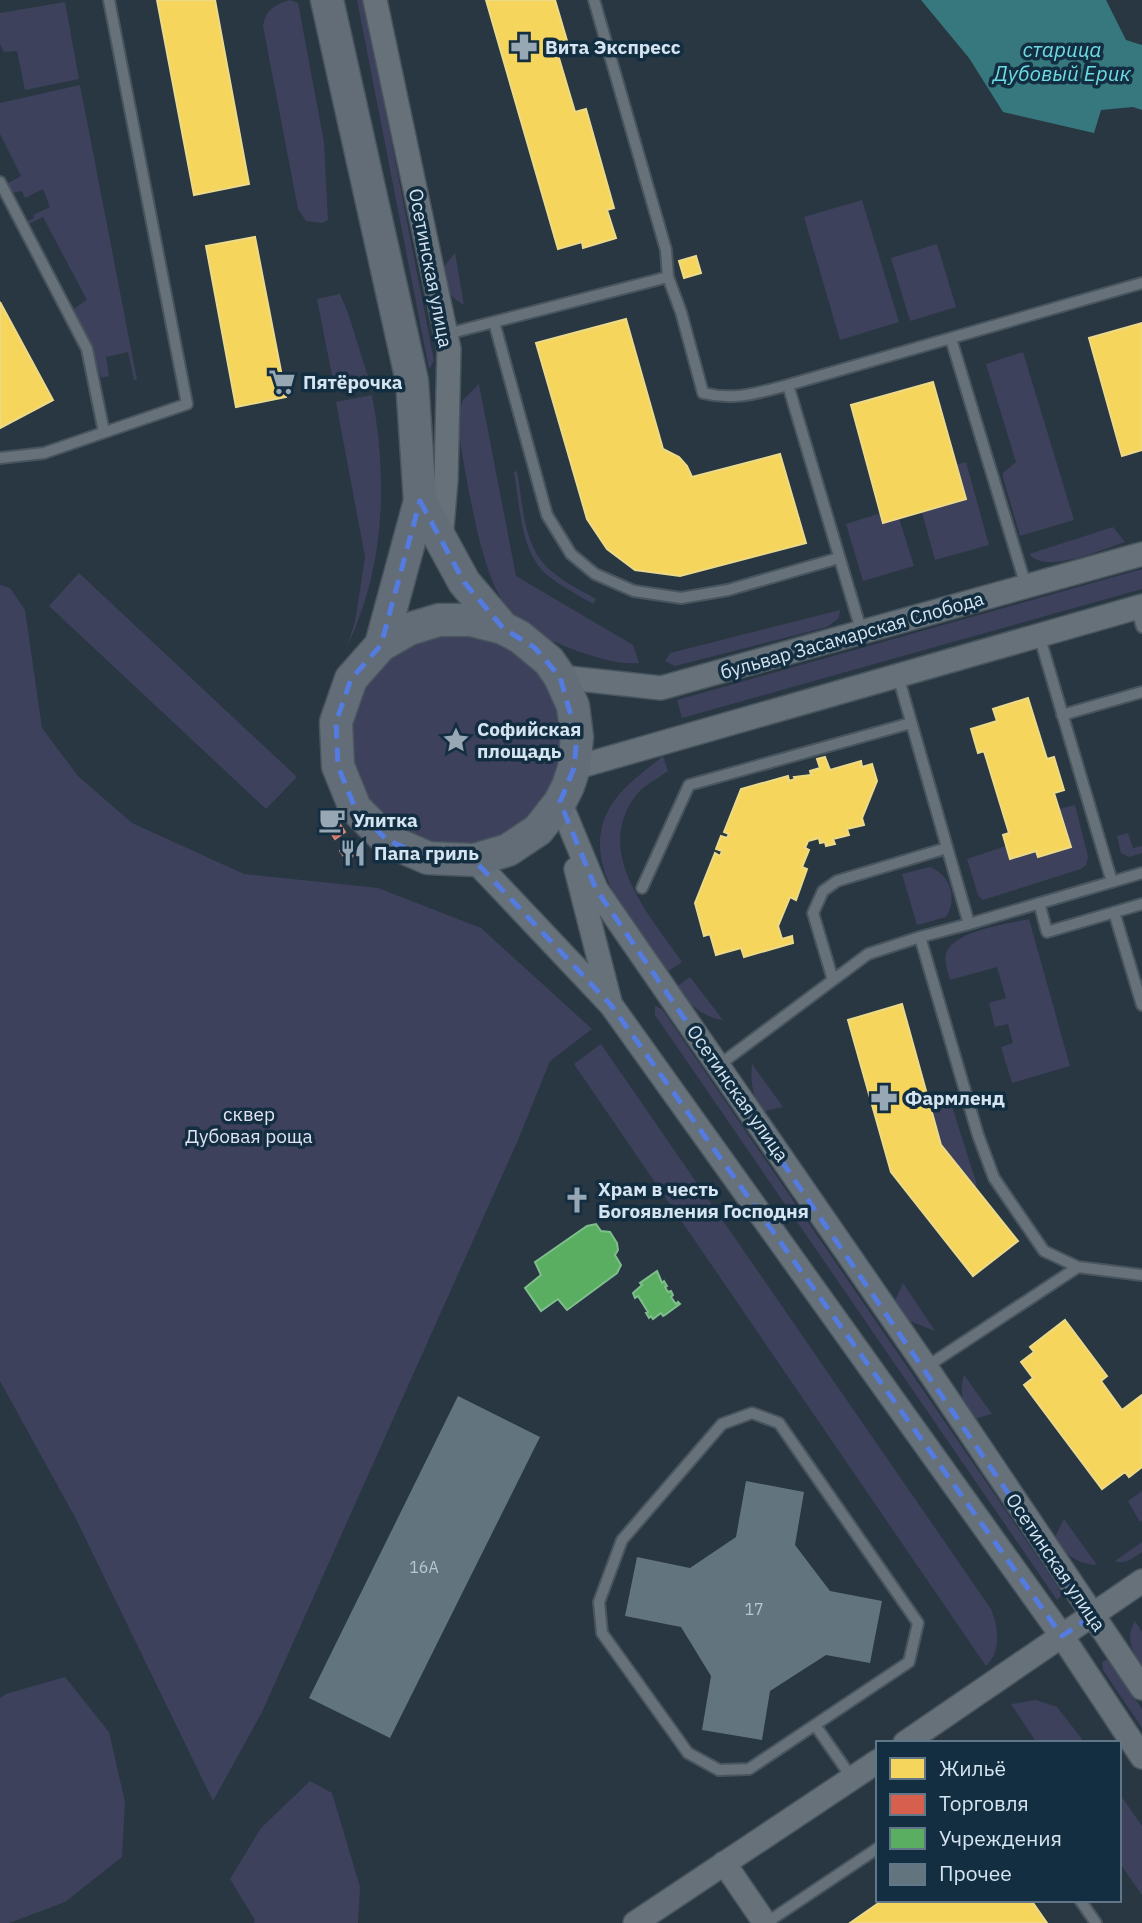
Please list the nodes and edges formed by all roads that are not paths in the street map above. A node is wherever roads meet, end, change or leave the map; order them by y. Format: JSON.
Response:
{"nodes":[{"id":1,"x":109,"y":0,"type":"edge"},
{"id":2,"x":327,"y":0,"type":"edge"},
{"id":3,"x":375,"y":0,"type":"edge"},
{"id":4,"x":594,"y":0,"type":"edge"},
{"id":5,"x":0,"y":183,"type":"edge"},
{"id":6,"x":668,"y":277,"type":"junction"},
{"id":7,"x":1142,"y":283,"type":"edge"},
{"id":8,"x":494,"y":322,"type":"junction"},
{"id":9,"x":447,"y":334,"type":"junction"},
{"id":10,"x":951,"y":339,"type":"junction"},
{"id":11,"x":788,"y":385,"type":"junction"},
{"id":12,"x":104,"y":432,"type":"junction"},
{"id":13,"x":0,"y":458,"type":"edge"},
{"id":14,"x":420,"y":501,"type":"junction"},
{"id":15,"x":441,"y":539,"type":"junction"},
{"id":16,"x":1142,"y":554,"type":"edge"},
{"id":17,"x":839,"y":558,"type":"junction"},
{"id":18,"x":1026,"y":586,"type":"junction"},
{"id":19,"x":1140,"y":613,"type":"edge"},
{"id":20,"x":503,"y":628,"type":"junction"},
{"id":21,"x":862,"y":633,"type":"junction"},
{"id":22,"x":1039,"y":635,"type":"junction"},
{"id":23,"x":381,"y":645,"type":"junction"},
{"id":24,"x":898,"y":676,"type":"junction"},
{"id":25,"x":560,"y":677,"type":"junction"},
{"id":26,"x":1142,"y":692,"type":"edge"},
{"id":27,"x":1062,"y":715,"type":"junction"},
{"id":28,"x":911,"y":723,"type":"junction"},
{"id":29,"x":574,"y":768,"type":"junction"},
{"id":30,"x":560,"y":802,"type":"junction"},
{"id":31,"x":947,"y":848,"type":"junction"},
{"id":32,"x":474,"y":860,"type":"junction"},
{"id":33,"x":1142,"y":873,"type":"edge"},
{"id":34,"x":1112,"y":882,"type":"junction"},
{"id":35,"x":642,"y":888,"type":"dead end"},
{"id":36,"x":1039,"y":903,"type":"junction"},
{"id":37,"x":1142,"y":904,"type":"edge"},
{"id":38,"x":1114,"y":912,"type":"junction"},
{"id":39,"x":969,"y":923,"type":"junction"},
{"id":40,"x":920,"y":937,"type":"junction"},
{"id":41,"x":833,"y":980,"type":"junction"},
{"id":42,"x":611,"y":1005,"type":"junction"},
{"id":43,"x":1142,"y":1005,"type":"edge"},
{"id":44,"x":719,"y":1065,"type":"junction"},
{"id":45,"x":1078,"y":1267,"type":"junction"},
{"id":46,"x":1142,"y":1275,"type":"edge"},
{"id":47,"x":926,"y":1367,"type":"junction"},
{"id":48,"x":1142,"y":1581,"type":"edge"},
{"id":49,"x":1092,"y":1616,"type":"junction"},
{"id":50,"x":1062,"y":1636,"type":"junction"},
{"id":51,"x":1142,"y":1688,"type":"edge"},
{"id":52,"x":815,"y":1725,"type":"junction"},
{"id":53,"x":908,"y":1741,"type":"edge"},
{"id":54,"x":1142,"y":1757,"type":"edge"},
{"id":55,"x":876,"y":1762,"type":"edge"},
{"id":56,"x":852,"y":1778,"type":"junction"},
{"id":57,"x":876,"y":1850,"type":"edge"},
{"id":58,"x":724,"y":1863,"type":"junction"},
{"id":59,"x":1081,"y":1902,"type":"edge"},
{"id":60,"x":635,"y":1923,"type":"edge"},
{"id":61,"x":766,"y":1923,"type":"edge"},
{"id":62,"x":1096,"y":1923,"type":"edge"}],
"edges":[{"from":1,"to":12,"type":"lane"},
{"from":2,"to":14,"type":"street"},
{"from":3,"to":9,"type":"street","name":"Осетинская улица"},
{"from":4,"to":6,"type":"lane"},
{"from":5,"to":12,"type":"lane"},
{"from":6,"to":8,"type":"lane"},
{"from":6,"to":11,"type":"lane"},
{"from":7,"to":10,"type":"lane"},
{"from":8,"to":9,"type":"lane"},
{"from":8,"to":17,"type":"lane"},
{"from":9,"to":15,"type":"street","name":"Осетинская улица"},
{"from":10,"to":11,"type":"lane"},
{"from":10,"to":18,"type":"lane"},
{"from":11,"to":17,"type":"lane"},
{"from":12,"to":13,"type":"lane"},
{"from":14,"to":15,"type":"street"},
{"from":14,"to":23,"type":"street"},
{"from":15,"to":20,"type":"street"},
{"from":16,"to":18,"type":"street","name":"бульвар Засамарская Слобода"},
{"from":17,"to":21,"type":"lane"},
{"from":18,"to":21,"type":"street","name":"бульвар Засамарская Слобода"},
{"from":19,"to":22,"type":"street"},
{"from":20,"to":23,"type":"street"},
{"from":20,"to":25,"type":"street"},
{"from":21,"to":25,"type":"street","name":"бульвар Засамарская Слобода"},
{"from":22,"to":24,"type":"street"},
{"from":22,"to":27,"type":"lane"},
{"from":23,"to":32,"type":"street"},
{"from":24,"to":28,"type":"lane"},
{"from":24,"to":29,"type":"street"},
{"from":25,"to":29,"type":"street"},
{"from":26,"to":27,"type":"lane"},
{"from":27,"to":34,"type":"lane"},
{"from":28,"to":31,"type":"lane"},
{"from":28,"to":35,"type":"lane"},
{"from":29,"to":30,"type":"street"},
{"from":30,"to":32,"type":"street"},
{"from":30,"to":42,"type":"street","name":"Осетинская улица"},
{"from":30,"to":44,"type":"street","name":"Осетинская улица"},
{"from":31,"to":39,"type":"lane"},
{"from":31,"to":41,"type":"lane"},
{"from":32,"to":42,"type":"street","name":"Осетинская улица"},
{"from":33,"to":34,"type":"lane"},
{"from":34,"to":36,"type":"lane"},
{"from":36,"to":38,"type":"lane"},
{"from":36,"to":39,"type":"lane"},
{"from":37,"to":38,"type":"lane"},
{"from":38,"to":43,"type":"lane"},
{"from":39,"to":40,"type":"lane"},
{"from":40,"to":41,"type":"lane"},
{"from":40,"to":45,"type":"lane"},
{"from":41,"to":44,"type":"lane"},
{"from":42,"to":50,"type":"street","name":"Осетинская улица"},
{"from":44,"to":47,"type":"street","name":"Осетинская улица"},
{"from":45,"to":46,"type":"lane"},
{"from":45,"to":47,"type":"lane"},
{"from":47,"to":49,"type":"street","name":"Осетинская улица"},
{"from":48,"to":49,"type":"street"},
{"from":49,"to":50,"type":"street"},
{"from":49,"to":51,"type":"street","name":"Осетинская улица"},
{"from":50,"to":53,"type":"street"},
{"from":50,"to":54,"type":"street","name":"Осетинская улица"},
{"from":52,"to":52,"type":"lane"},
{"from":52,"to":56,"type":"lane"},
{"from":55,"to":56,"type":"street"},
{"from":56,"to":58,"type":"street"},
{"from":57,"to":61,"type":"lane"},
{"from":58,"to":60,"type":"street"},
{"from":58,"to":61,"type":"street"},
{"from":59,"to":62,"type":"lane"}]}
